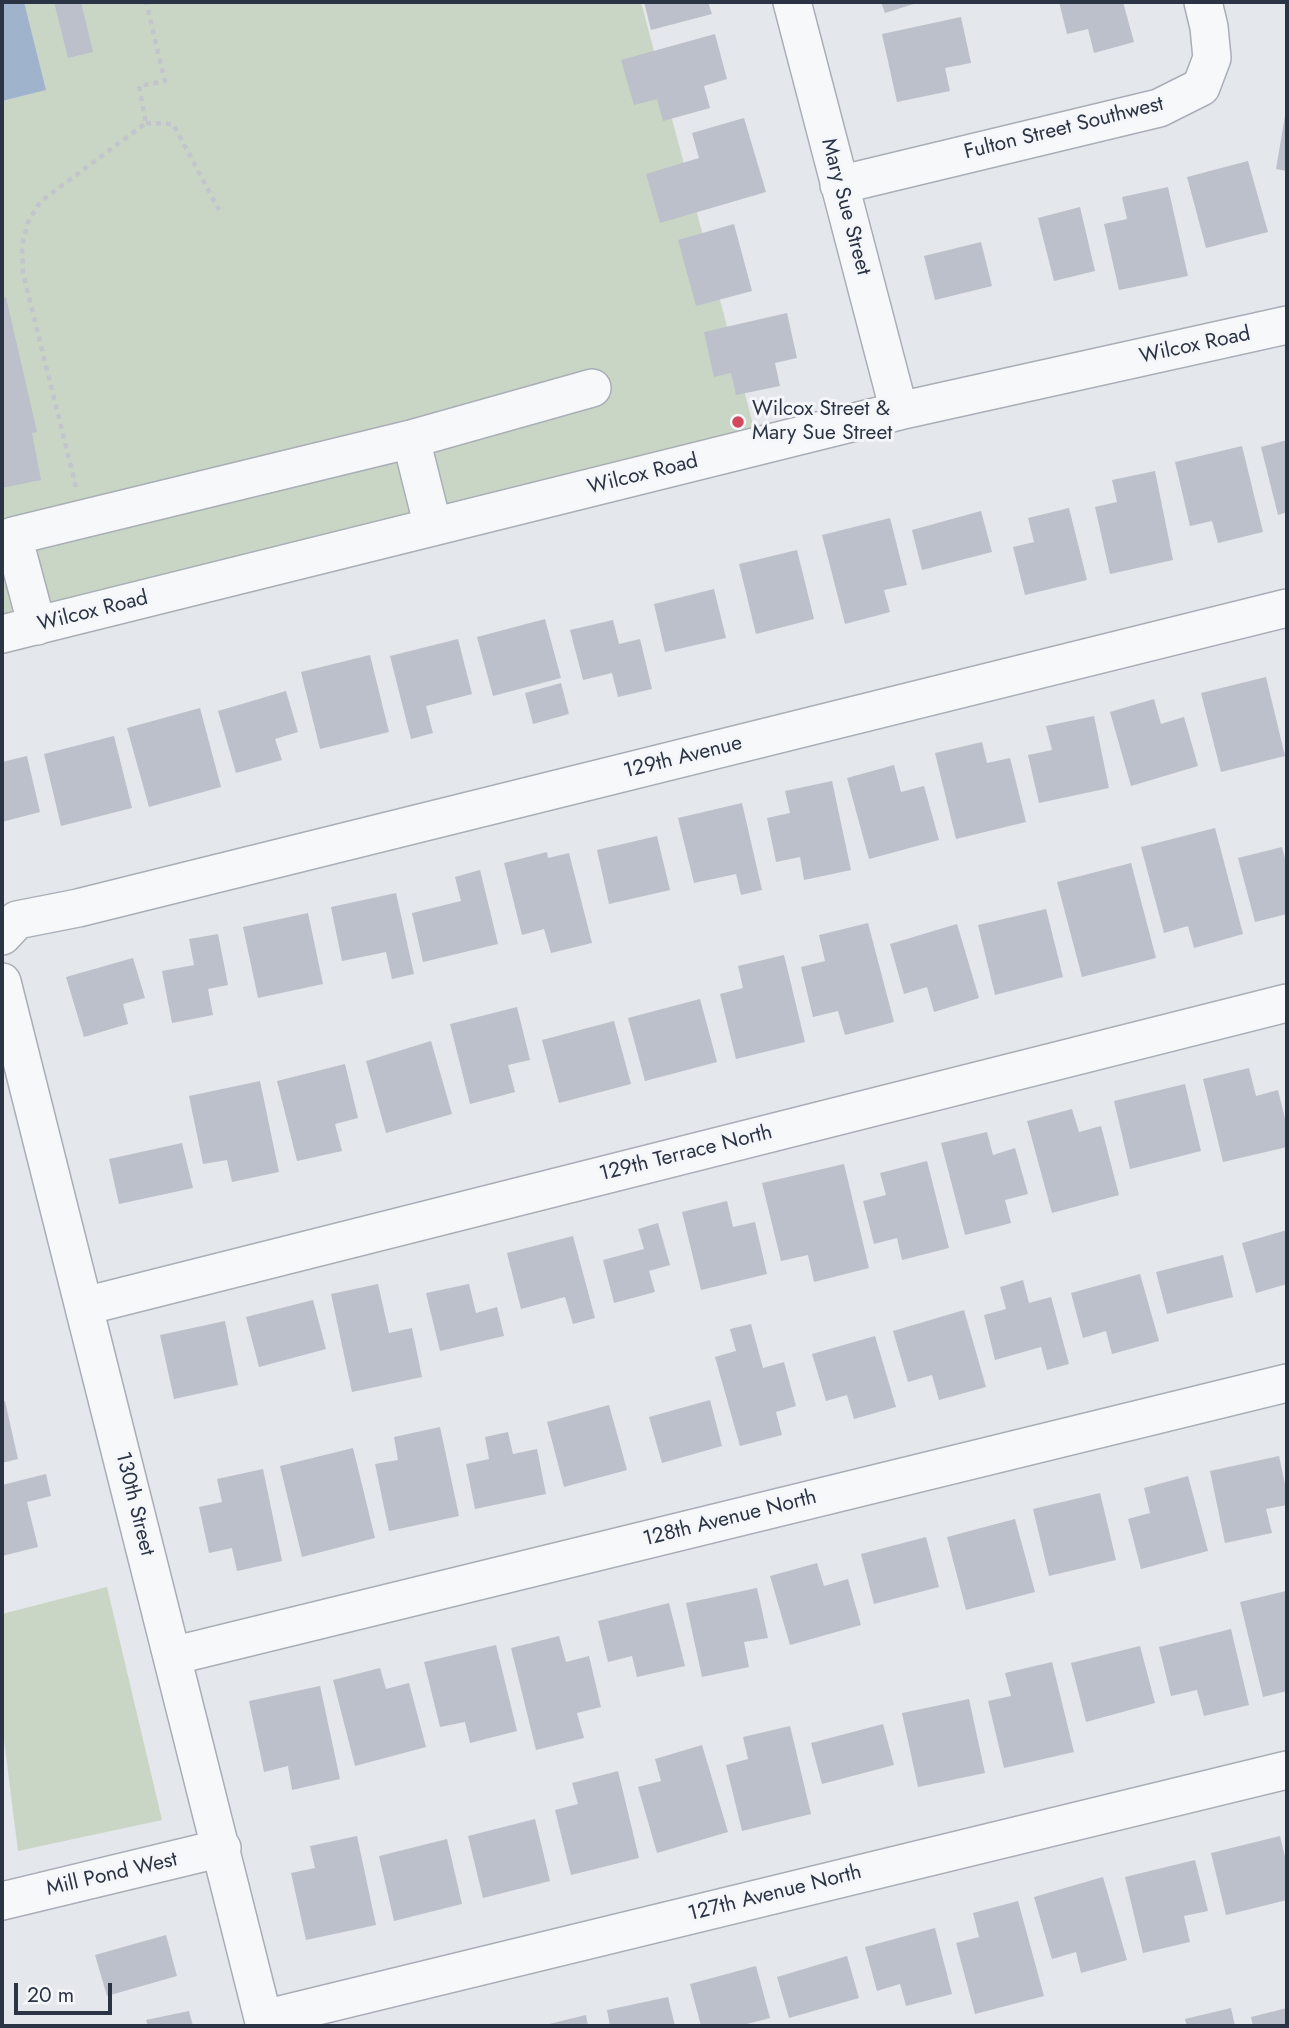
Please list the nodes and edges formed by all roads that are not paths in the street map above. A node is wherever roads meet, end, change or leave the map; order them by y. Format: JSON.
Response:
{"nodes":[{"id":1,"x":792,"y":2,"type":"edge"},
{"id":2,"x":1203,"y":2,"type":"edge"},
{"id":3,"x":839,"y":185,"type":"junction"},
{"id":4,"x":1287,"y":326,"type":"edge"},
{"id":5,"x":592,"y":388,"type":"dead end"},
{"id":6,"x":899,"y":411,"type":"junction"},
{"id":7,"x":411,"y":439,"type":"junction"},
{"id":8,"x":433,"y":527,"type":"junction"},
{"id":9,"x":7,"y":537,"type":"edge"},
{"id":10,"x":1287,"y":608,"type":"edge"},
{"id":11,"x":37,"y":626,"type":"junction"},
{"id":12,"x":2,"y":634,"type":"edge"},
{"id":13,"x":2,"y":936,"type":"edge"},
{"id":14,"x":2,"y":982,"type":"edge"},
{"id":15,"x":1287,"y":1003,"type":"edge"},
{"id":16,"x":85,"y":1306,"type":"junction"},
{"id":17,"x":1287,"y":1383,"type":"edge"},
{"id":18,"x":172,"y":1656,"type":"junction"},
{"id":19,"x":1287,"y":1770,"type":"edge"},
{"id":20,"x":222,"y":1848,"type":"junction"},
{"id":21,"x":2,"y":1901,"type":"edge"},
{"id":22,"x":264,"y":2022,"type":"edge"}],
"edges":[{"from":1,"to":3,"type":"street","name":"Mary Sue Street"},
{"from":2,"to":3,"type":"street","name":"Fulton Street Southwest"},
{"from":3,"to":6,"type":"street","name":"Mary Sue Street"},
{"from":4,"to":6,"type":"street","name":"Wilcox Road"},
{"from":5,"to":7,"type":"street"},
{"from":6,"to":8,"type":"street","name":"Wilcox Road"},
{"from":7,"to":8,"type":"street"},
{"from":7,"to":9,"type":"street"},
{"from":8,"to":11,"type":"street","name":"Wilcox Road"},
{"from":9,"to":11,"type":"street"},
{"from":10,"to":13,"type":"street","name":"129th Avenue"},
{"from":11,"to":12,"type":"street","name":"Wilcox Road"},
{"from":14,"to":16,"type":"street","name":"130th Street"},
{"from":15,"to":16,"type":"street","name":"129th Terrace North"},
{"from":16,"to":18,"type":"street","name":"130th Street"},
{"from":17,"to":18,"type":"street","name":"128th Avenue North"},
{"from":18,"to":20,"type":"street","name":"130th Street"},
{"from":19,"to":22,"type":"street","name":"127th Avenue North"},
{"from":20,"to":21,"type":"street","name":"Mill Pond West"},
{"from":20,"to":22,"type":"street","name":"130th Street"}]}
